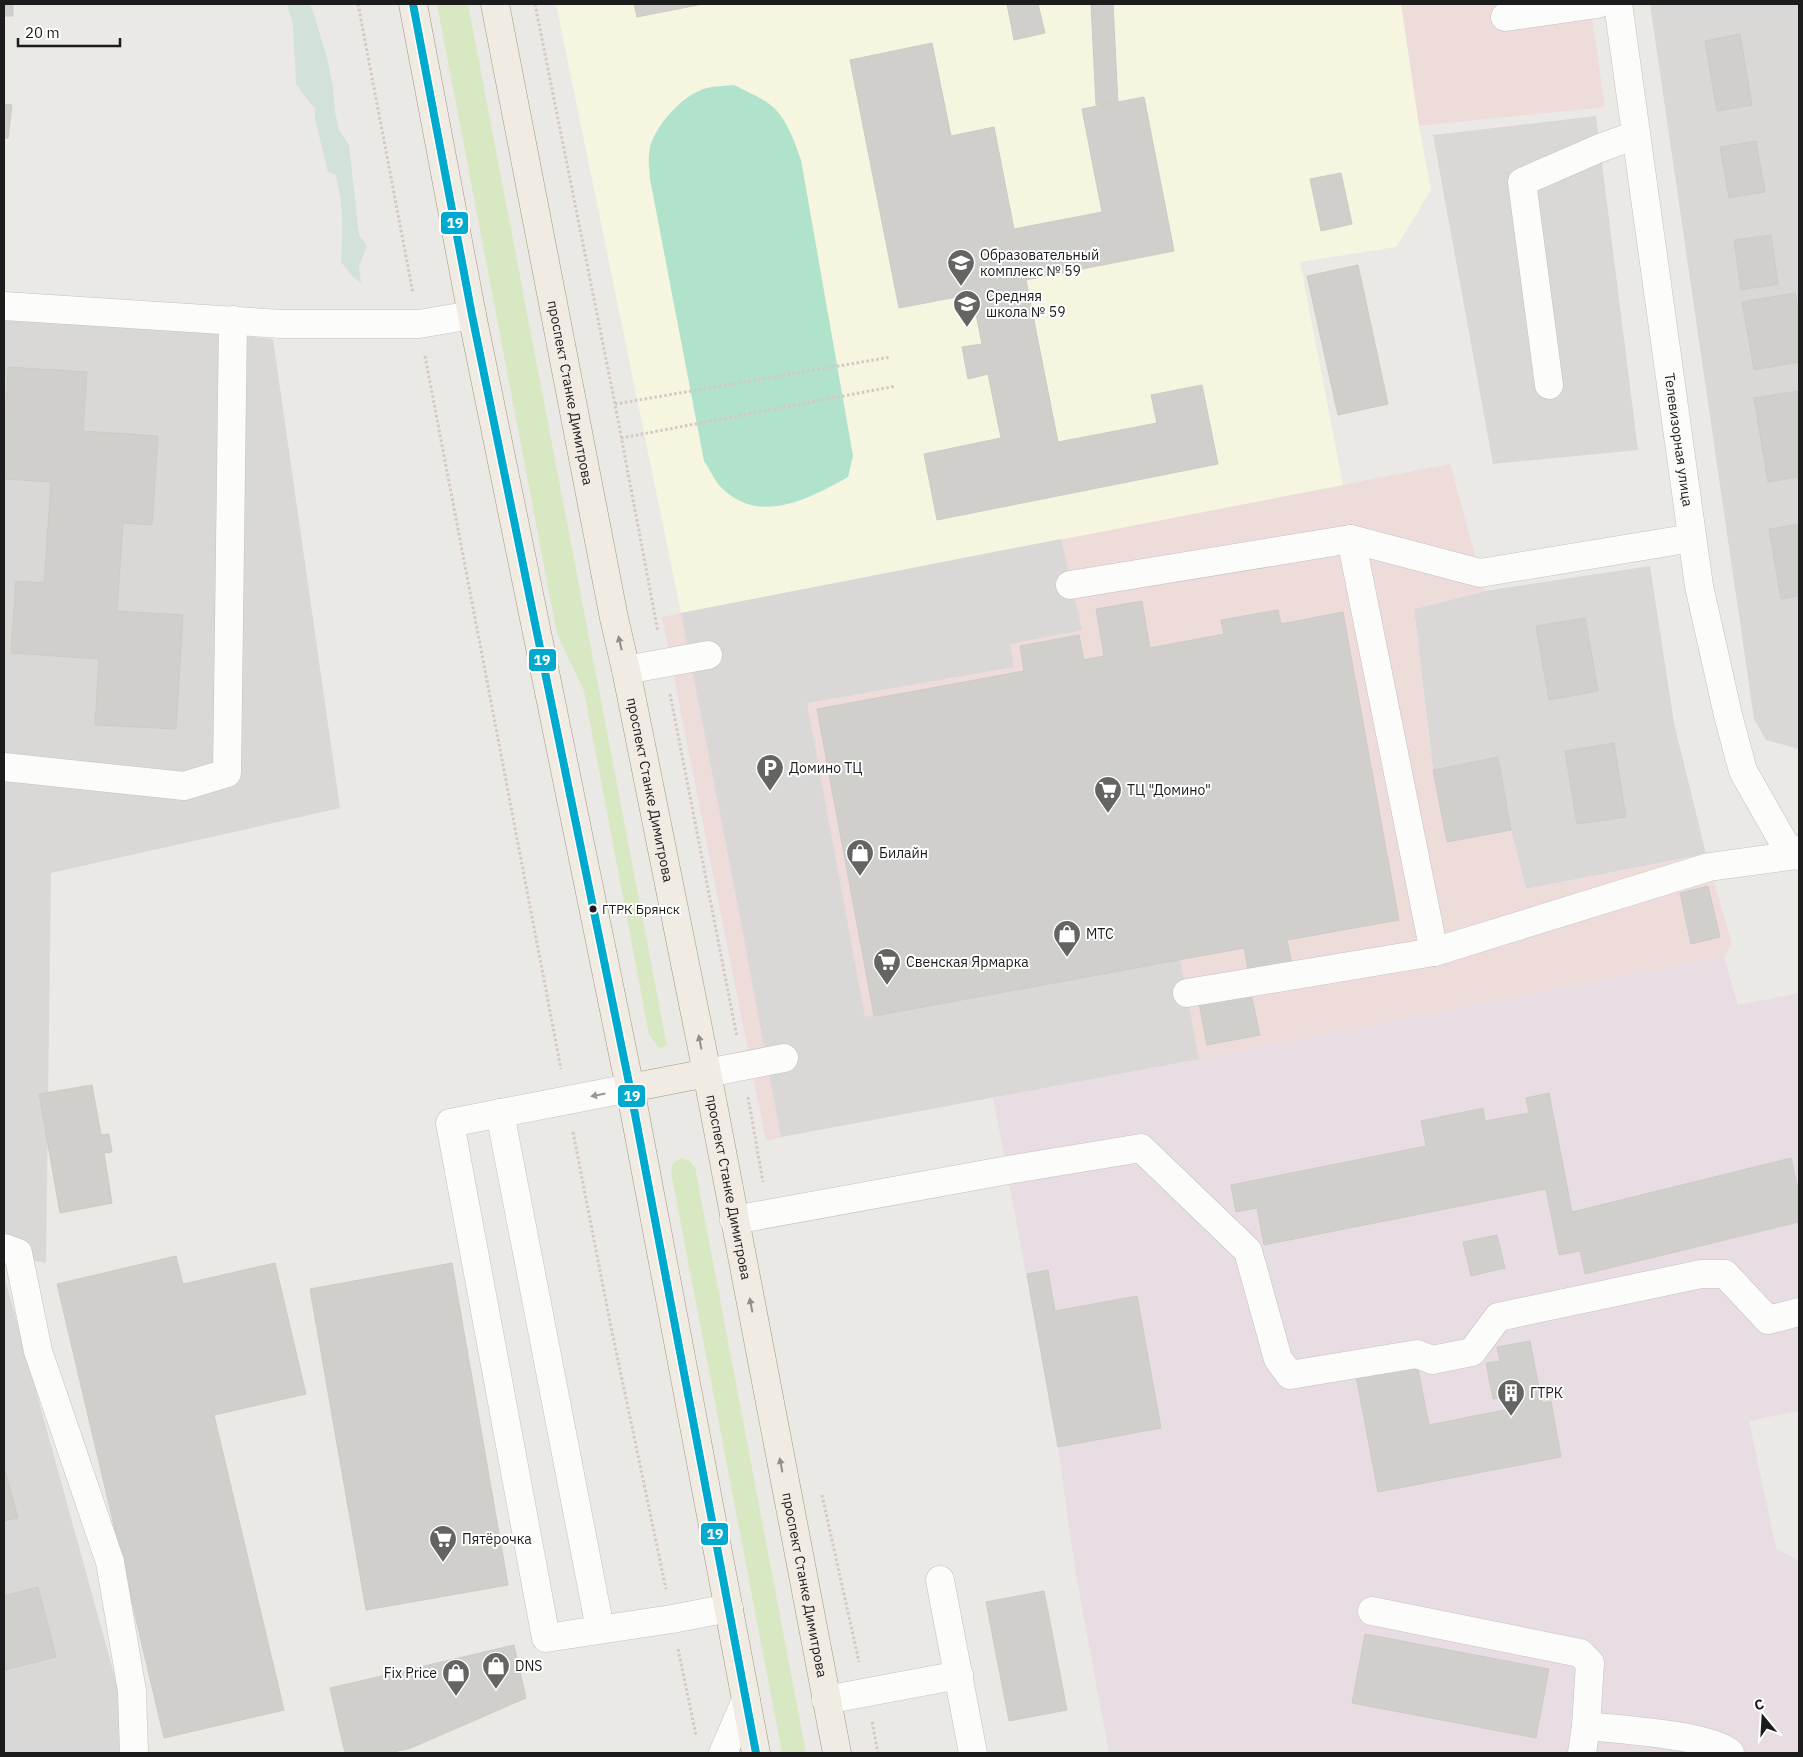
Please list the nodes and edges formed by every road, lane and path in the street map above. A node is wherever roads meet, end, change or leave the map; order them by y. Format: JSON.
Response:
{"nodes":[{"id":1,"x":358,"y":4,"type":"edge"},
{"id":2,"x":413,"y":4,"type":"edge"},
{"id":3,"x":495,"y":4,"type":"edge"},
{"id":4,"x":535,"y":4,"type":"edge"},
{"id":5,"x":1597,"y":4,"type":"edge"},
{"id":6,"x":1618,"y":4,"type":"edge"},
{"id":7,"x":1505,"y":17,"type":"dead end"},
{"id":8,"x":1636,"y":135,"type":"junction"},
{"id":9,"x":4,"y":306,"type":"edge"},
{"id":10,"x":472,"y":315,"type":"junction"},
{"id":11,"x":233,"y":320,"type":"junction"},
{"id":12,"x":419,"y":324,"type":"junction"},
{"id":13,"x":891,"y":357,"type":"dead end"},
{"id":14,"x":1549,"y":385,"type":"dead end"},
{"id":15,"x":896,"y":386,"type":"dead end"},
{"id":16,"x":615,"y":404,"type":"junction"},
{"id":17,"x":621,"y":438,"type":"junction"},
{"id":18,"x":1692,"y":538,"type":"junction"},
{"id":19,"x":1351,"y":539,"type":"junction"},
{"id":20,"x":1070,"y":585,"type":"dead end"},
{"id":21,"x":708,"y":655,"type":"dead end"},
{"id":22,"x":664,"y":664,"type":"junction"},
{"id":23,"x":626,"y":670,"type":"junction"},
{"id":24,"x":4,"y":767,"type":"edge"},
{"id":25,"x":1798,"y":855,"type":"edge"},
{"id":26,"x":1434,"y":952,"type":"junction"},
{"id":27,"x":1187,"y":993,"type":"dead end"},
{"id":28,"x":784,"y":1058,"type":"dead end"},
{"id":29,"x":742,"y":1067,"type":"junction"},
{"id":30,"x":707,"y":1073,"type":"junction"},
{"id":31,"x":630,"y":1088,"type":"junction"},
{"id":32,"x":567,"y":1101,"type":"junction"},
{"id":33,"x":500,"y":1113,"type":"junction"},
{"id":34,"x":769,"y":1213,"type":"junction"},
{"id":35,"x":734,"y":1220,"type":"junction"},
{"id":36,"x":11,"y":1251,"type":"edge"},
{"id":37,"x":1799,"y":1312,"type":"edge"},
{"id":38,"x":822,"y":1492,"type":"dead end"},
{"id":39,"x":940,"y":1580,"type":"dead end"},
{"id":40,"x":729,"y":1608,"type":"junction"},
{"id":41,"x":1372,"y":1612,"type":"dead end"},
{"id":42,"x":672,"y":1619,"type":"junction"},
{"id":43,"x":600,"y":1629,"type":"junction"},
{"id":44,"x":959,"y":1675,"type":"junction"},
{"id":45,"x":865,"y":1692,"type":"junction"},
{"id":46,"x":746,"y":1700,"type":"junction"},
{"id":47,"x":826,"y":1700,"type":"junction"},
{"id":48,"x":1586,"y":1726,"type":"junction"},
{"id":49,"x":698,"y":1744,"type":"dead end"},
{"id":50,"x":134,"y":1753,"type":"edge"},
{"id":51,"x":724,"y":1753,"type":"edge"},
{"id":52,"x":756,"y":1753,"type":"edge"},
{"id":53,"x":837,"y":1753,"type":"edge"},
{"id":54,"x":878,"y":1753,"type":"edge"},
{"id":55,"x":973,"y":1753,"type":"edge"},
{"id":56,"x":1582,"y":1753,"type":"edge"},
{"id":57,"x":1730,"y":1753,"type":"edge"}],
"edges":[{"from":1,"to":12,"type":"path"},
{"from":2,"to":10,"type":"main road"},
{"from":23,"to":3,"type":"main road","name":"проспект Станке Димитрова","one_way":true},
{"from":4,"to":16,"type":"path"},
{"from":5,"to":7,"type":"street"},
{"from":6,"to":8,"type":"street","name":"Телевизорная улица"},
{"from":8,"to":14,"type":"street"},
{"from":8,"to":18,"type":"street","name":"Телевизорная улица"},
{"from":9,"to":11,"type":"street"},
{"from":10,"to":12,"type":"street"},
{"from":10,"to":31,"type":"main road"},
{"from":11,"to":12,"type":"street"},
{"from":11,"to":24,"type":"street"},
{"from":12,"to":32,"type":"path"},
{"from":13,"to":16,"type":"path"},
{"from":15,"to":17,"type":"path"},
{"from":16,"to":17,"type":"path"},
{"from":17,"to":22,"type":"path"},
{"from":18,"to":19,"type":"street"},
{"from":18,"to":25,"type":"street","name":"Телевизорная улица"},
{"from":19,"to":20,"type":"street"},
{"from":19,"to":26,"type":"street"},
{"from":21,"to":22,"type":"street"},
{"from":22,"to":23,"type":"street"},
{"from":22,"to":29,"type":"path"},
{"from":30,"to":23,"type":"main road","name":"проспект Станке Димитрова","one_way":true},
{"from":25,"to":26,"type":"street"},
{"from":26,"to":27,"type":"street"},
{"from":28,"to":29,"type":"street"},
{"from":29,"to":30,"type":"street"},
{"from":29,"to":34,"type":"path"},
{"from":30,"to":31,"type":"main road"},
{"from":30,"to":35,"type":"main road","name":"проспект Станке Димитрова"},
{"from":31,"to":32,"type":"street","one_way":true},
{"from":31,"to":40,"type":"main road"},
{"from":32,"to":33,"type":"street"},
{"from":32,"to":42,"type":"path"},
{"from":33,"to":43,"type":"street"},
{"from":33,"to":43,"type":"street"},
{"from":34,"to":35,"type":"street"},
{"from":34,"to":37,"type":"street"},
{"from":47,"to":35,"type":"main road","name":"проспект Станке Димитрова","one_way":true},
{"from":36,"to":50,"type":"street"},
{"from":38,"to":45,"type":"path"},
{"from":39,"to":44,"type":"street"},
{"from":40,"to":42,"type":"street"},
{"from":40,"to":46,"type":"main road"},
{"from":41,"to":48,"type":"street"},
{"from":42,"to":43,"type":"street"},
{"from":42,"to":49,"type":"path"},
{"from":44,"to":45,"type":"street"},
{"from":44,"to":55,"type":"street"},
{"from":45,"to":47,"type":"street"},
{"from":45,"to":54,"type":"path"},
{"from":46,"to":51,"type":"street"},
{"from":46,"to":52,"type":"main road"},
{"from":47,"to":53,"type":"main road","name":"проспект Станке Димитрова"},
{"from":48,"to":56,"type":"street"},
{"from":48,"to":57,"type":"street"}]}
